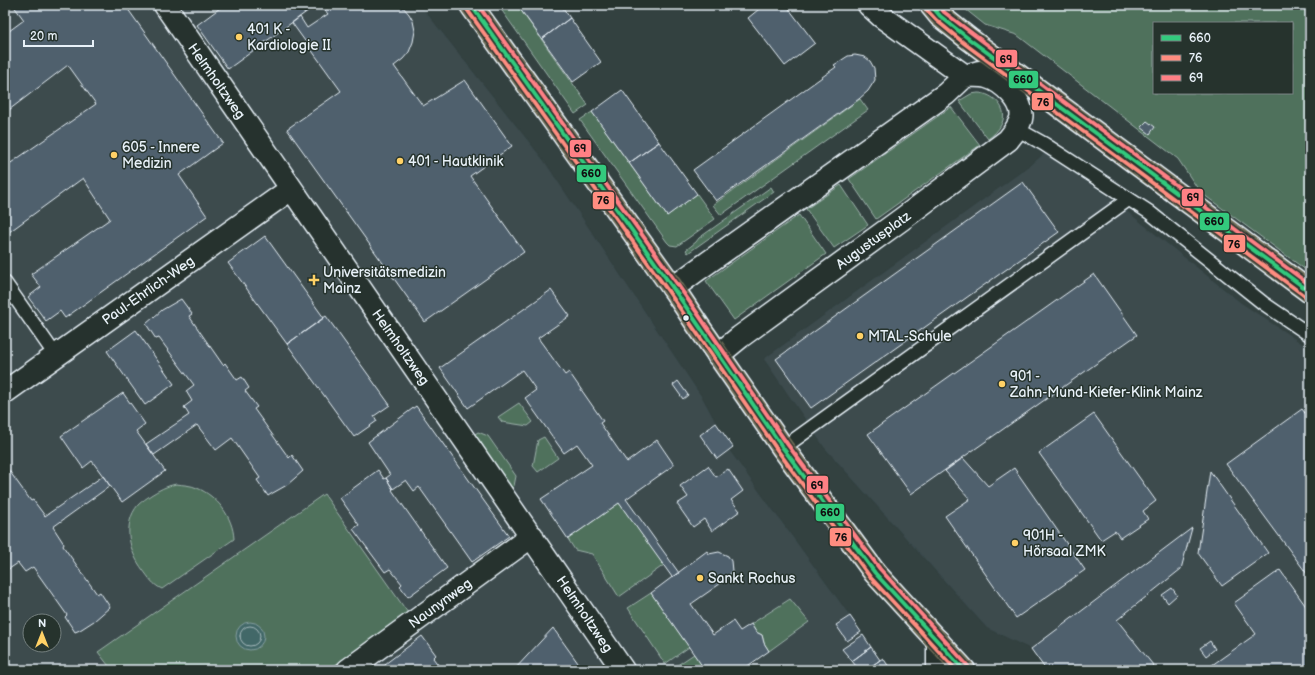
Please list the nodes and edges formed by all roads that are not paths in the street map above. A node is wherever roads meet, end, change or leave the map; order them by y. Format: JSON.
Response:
{"nodes":[{"id":1,"x":165,"y":5,"type":"edge"},
{"id":2,"x":472,"y":5,"type":"edge"},
{"id":3,"x":870,"y":5,"type":"edge"},
{"id":4,"x":931,"y":5,"type":"edge"},
{"id":5,"x":1018,"y":75,"type":"junction"},
{"id":6,"x":965,"y":76,"type":"junction"},
{"id":7,"x":1019,"y":124,"type":"junction"},
{"id":8,"x":292,"y":189,"type":"junction"},
{"id":9,"x":1129,"y":199,"type":"junction"},
{"id":10,"x":5,"y":283,"type":"edge"},
{"id":11,"x":673,"y":288,"type":"junction"},
{"id":12,"x":1310,"y":292,"type":"edge"},
{"id":13,"x":1310,"y":335,"type":"edge"},
{"id":14,"x":718,"y":355,"type":"junction"},
{"id":15,"x":56,"y":356,"type":"junction"},
{"id":16,"x":5,"y":392,"type":"edge"},
{"id":17,"x":783,"y":448,"type":"junction"},
{"id":18,"x":532,"y":536,"type":"junction"},
{"id":19,"x":938,"y":641,"type":"junction"},
{"id":20,"x":360,"y":667,"type":"edge"},
{"id":21,"x":623,"y":670,"type":"edge"},
{"id":22,"x":938,"y":670,"type":"edge"},
{"id":23,"x":964,"y":670,"type":"edge"}],
"edges":[{"from":1,"to":8,"type":"street","name":"Helmholtzweg"},
{"from":2,"to":11,"type":"main road"},
{"from":3,"to":6,"type":"street"},
{"from":4,"to":5,"type":"main road"},
{"from":5,"to":6,"type":"street"},
{"from":5,"to":7,"type":"street","name":"Augustusplatz"},
{"from":5,"to":12,"type":"main road"},
{"from":6,"to":7,"type":"street"},
{"from":6,"to":11,"type":"street"},
{"from":7,"to":9,"type":"lane"},
{"from":7,"to":14,"type":"street","name":"Augustusplatz"},
{"from":8,"to":15,"type":"street","name":"Paul-Ehrlich-Weg"},
{"from":8,"to":18,"type":"street","name":"Helmholtzweg"},
{"from":9,"to":13,"type":"lane"},
{"from":9,"to":17,"type":"lane"},
{"from":10,"to":15,"type":"lane"},
{"from":11,"to":14,"type":"main road"},
{"from":14,"to":17,"type":"main road"},
{"from":15,"to":16,"type":"street","name":"Paul-Ehrlich-Weg"},
{"from":17,"to":19,"type":"main road"},
{"from":18,"to":20,"type":"street","name":"Naunynweg"},
{"from":18,"to":21,"type":"street","name":"Helmholtzweg"},
{"from":19,"to":22,"type":"street"},
{"from":19,"to":23,"type":"main road"}]}
